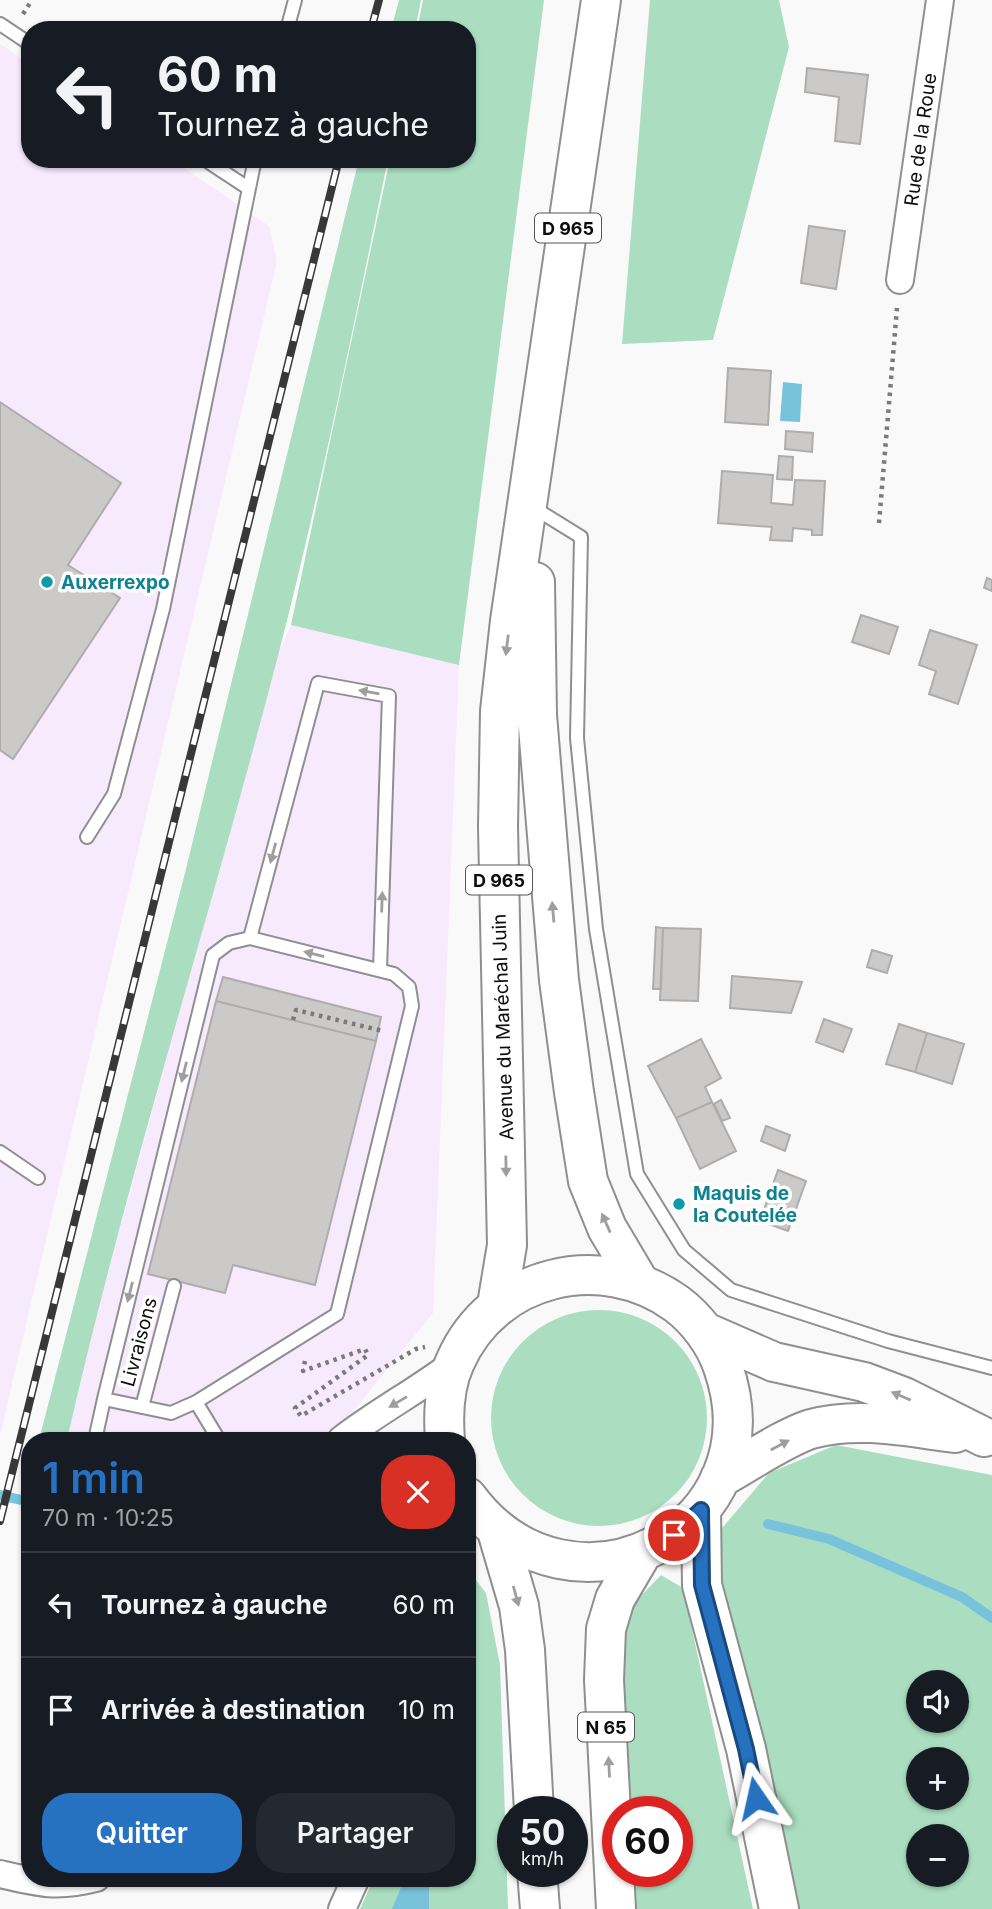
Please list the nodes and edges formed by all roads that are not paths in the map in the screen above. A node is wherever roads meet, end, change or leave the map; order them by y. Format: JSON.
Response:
{"nodes":[{"id":1,"x":295,"y":0,"type":"edge"},
{"id":2,"x":601,"y":0,"type":"edge"},
{"id":3,"x":940,"y":0,"type":"edge"},
{"id":4,"x":289,"y":21,"type":"edge"},
{"id":5,"x":0,"y":24,"type":"edge"},
{"id":6,"x":21,"y":38,"type":"edge"},
{"id":7,"x":218,"y":168,"type":"edge"},
{"id":8,"x":253,"y":168,"type":"edge"},
{"id":9,"x":248,"y":188,"type":"junction"},
{"id":10,"x":900,"y":279,"type":"road end"},
{"id":11,"x":534,"y":457,"type":"junction"},
{"id":12,"x":534,"y":508,"type":"junction"},
{"id":13,"x":87,"y":837,"type":"dead end"},
{"id":14,"x":250,"y":938,"type":"junction"},
{"id":15,"x":380,"y":971,"type":"junction"},
{"id":16,"x":0,"y":1152,"type":"edge"},
{"id":17,"x":38,"y":1178,"type":"dead end"},
{"id":18,"x":639,"y":1283,"type":"junction"},
{"id":19,"x":174,"y":1286,"type":"dead end"},
{"id":20,"x":497,"y":1305,"type":"junction"},
{"id":21,"x":705,"y":1332,"type":"junction"},
{"id":22,"x":443,"y":1354,"type":"junction"},
{"id":23,"x":992,"y":1368,"type":"edge"},
{"id":24,"x":104,"y":1399,"type":"junction"},
{"id":25,"x":196,"y":1402,"type":"junction"},
{"id":26,"x":142,"y":1407,"type":"junction"},
{"id":27,"x":97,"y":1432,"type":"edge"},
{"id":28,"x":214,"y":1432,"type":"edge"},
{"id":29,"x":352,"y":1432,"type":"edge"},
{"id":30,"x":445,"y":1432,"type":"edge"},
{"id":31,"x":988,"y":1438,"type":"edge"},
{"id":32,"x":711,"y":1494,"type":"junction"},
{"id":33,"x":476,"y":1509,"type":"edge"},
{"id":34,"x":496,"y":1531,"type":"junction"},
{"id":35,"x":642,"y":1553,"type":"junction"},
{"id":36,"x":533,"y":1796,"type":"edge"},
{"id":37,"x":0,"y":1874,"type":"edge"},
{"id":38,"x":21,"y":1879,"type":"edge"},
{"id":39,"x":352,"y":1887,"type":"edge"},
{"id":40,"x":538,"y":1887,"type":"edge"},
{"id":41,"x":342,"y":1909,"type":"edge"},
{"id":42,"x":540,"y":1909,"type":"edge"},
{"id":43,"x":616,"y":1909,"type":"edge"},
{"id":44,"x":779,"y":1909,"type":"edge"}],
"edges":[{"from":1,"to":4,"type":"lane"},
{"from":2,"to":11,"type":"main road","name":"Avenue du Maréchal Juin","number":"D 965"},
{"from":3,"to":10,"type":"street","name":"Rue de la Roue"},
{"from":5,"to":6,"type":"lane"},
{"from":7,"to":9,"type":"lane"},
{"from":8,"to":9,"type":"lane"},
{"from":9,"to":13,"type":"lane"},
{"from":11,"to":12,"type":"main road","name":"Avenue du Maréchal Juin","number":"D 965"},
{"from":11,"to":20,"type":"main road","name":"Avenue du Maréchal Juin","number":"D 965","one_way":true},
{"from":18,"to":12,"type":"main road","name":"Avenue du Maréchal Juin","number":"D 965","one_way":true},
{"from":12,"to":23,"type":"lane"},
{"from":15,"to":14,"type":"lane","one_way":true},
{"from":15,"to":14,"type":"lane","one_way":true},
{"from":14,"to":24,"type":"lane","one_way":true},
{"from":15,"to":25,"type":"lane"},
{"from":16,"to":17,"type":"lane"},
{"from":18,"to":20,"type":"main road"},
{"from":18,"to":21,"type":"main road"},
{"from":19,"to":26,"type":"lane","name":"Livraisons"},
{"from":20,"to":22,"type":"main road"},
{"from":31,"to":21,"type":"main road","one_way":true},
{"from":21,"to":32,"type":"main road"},
{"from":22,"to":29,"type":"street","one_way":true},
{"from":22,"to":30,"type":"main road"},
{"from":24,"to":26,"type":"lane"},
{"from":24,"to":27,"type":"lane"},
{"from":25,"to":26,"type":"lane"},
{"from":25,"to":28,"type":"lane"},
{"from":32,"to":31,"type":"main road","one_way":true},
{"from":32,"to":35,"type":"main road"},
{"from":32,"to":44,"type":"main road"},
{"from":33,"to":34,"type":"main road"},
{"from":34,"to":35,"type":"main road"},
{"from":34,"to":36,"type":"main road","one_way":true},
{"from":43,"to":35,"type":"main road","number":"N 65","one_way":true},
{"from":37,"to":38,"type":"street"},
{"from":39,"to":41,"type":"street"},
{"from":40,"to":42,"type":"main road"}]}
